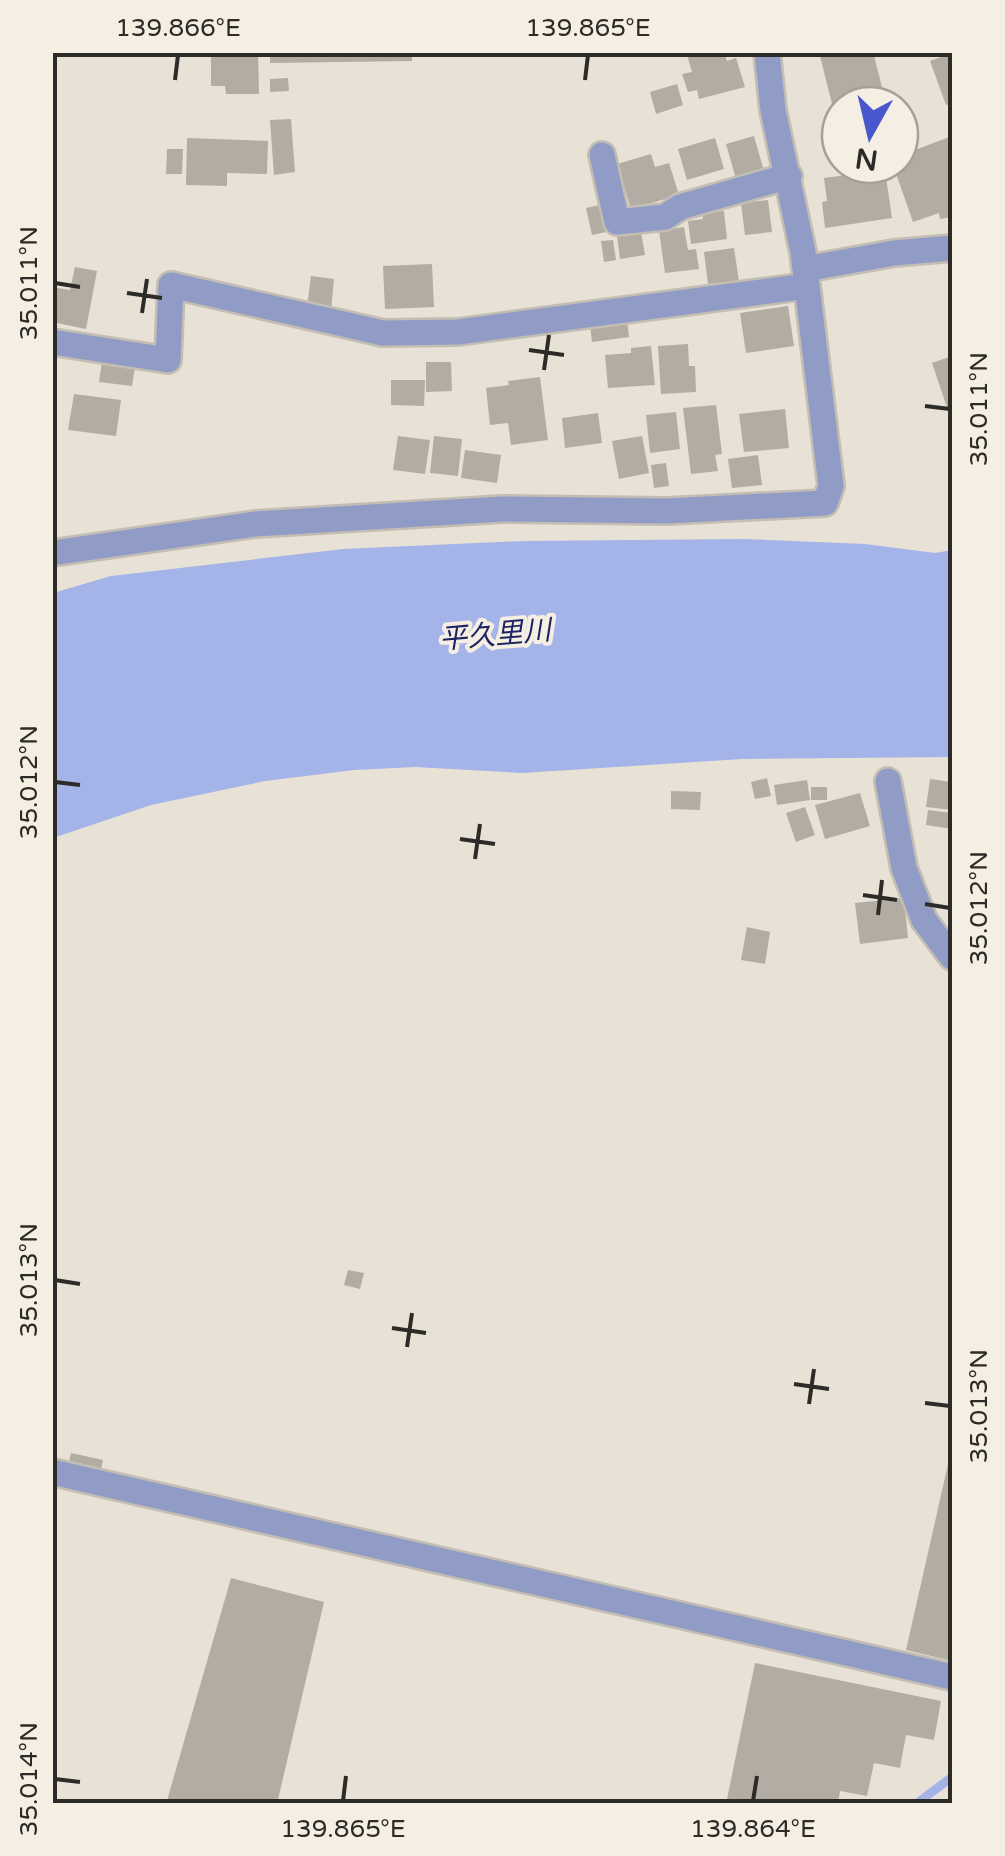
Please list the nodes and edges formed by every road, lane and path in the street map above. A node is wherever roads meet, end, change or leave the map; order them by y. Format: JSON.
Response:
{"nodes":[{"id":1,"x":766,"y":52,"type":"edge"},
{"id":2,"x":602,"y":155,"type":"dead end"},
{"id":3,"x":789,"y":176,"type":"junction"},
{"id":4,"x":952,"y":248,"type":"edge"},
{"id":5,"x":806,"y":277,"type":"junction"},
{"id":6,"x":52,"y":342,"type":"edge"},
{"id":7,"x":52,"y":554,"type":"edge"},
{"id":8,"x":888,"y":781,"type":"dead end"},
{"id":9,"x":952,"y":957,"type":"edge"},
{"id":10,"x":52,"y":1472,"type":"edge"},
{"id":11,"x":952,"y":1677,"type":"edge"}],
"edges":[{"from":1,"to":3,"type":"street"},
{"from":2,"to":3,"type":"street"},
{"from":3,"to":5,"type":"street"},
{"from":4,"to":5,"type":"street"},
{"from":5,"to":6,"type":"street"},
{"from":5,"to":7,"type":"street"},
{"from":8,"to":9,"type":"street"},
{"from":10,"to":11,"type":"street"}]}
